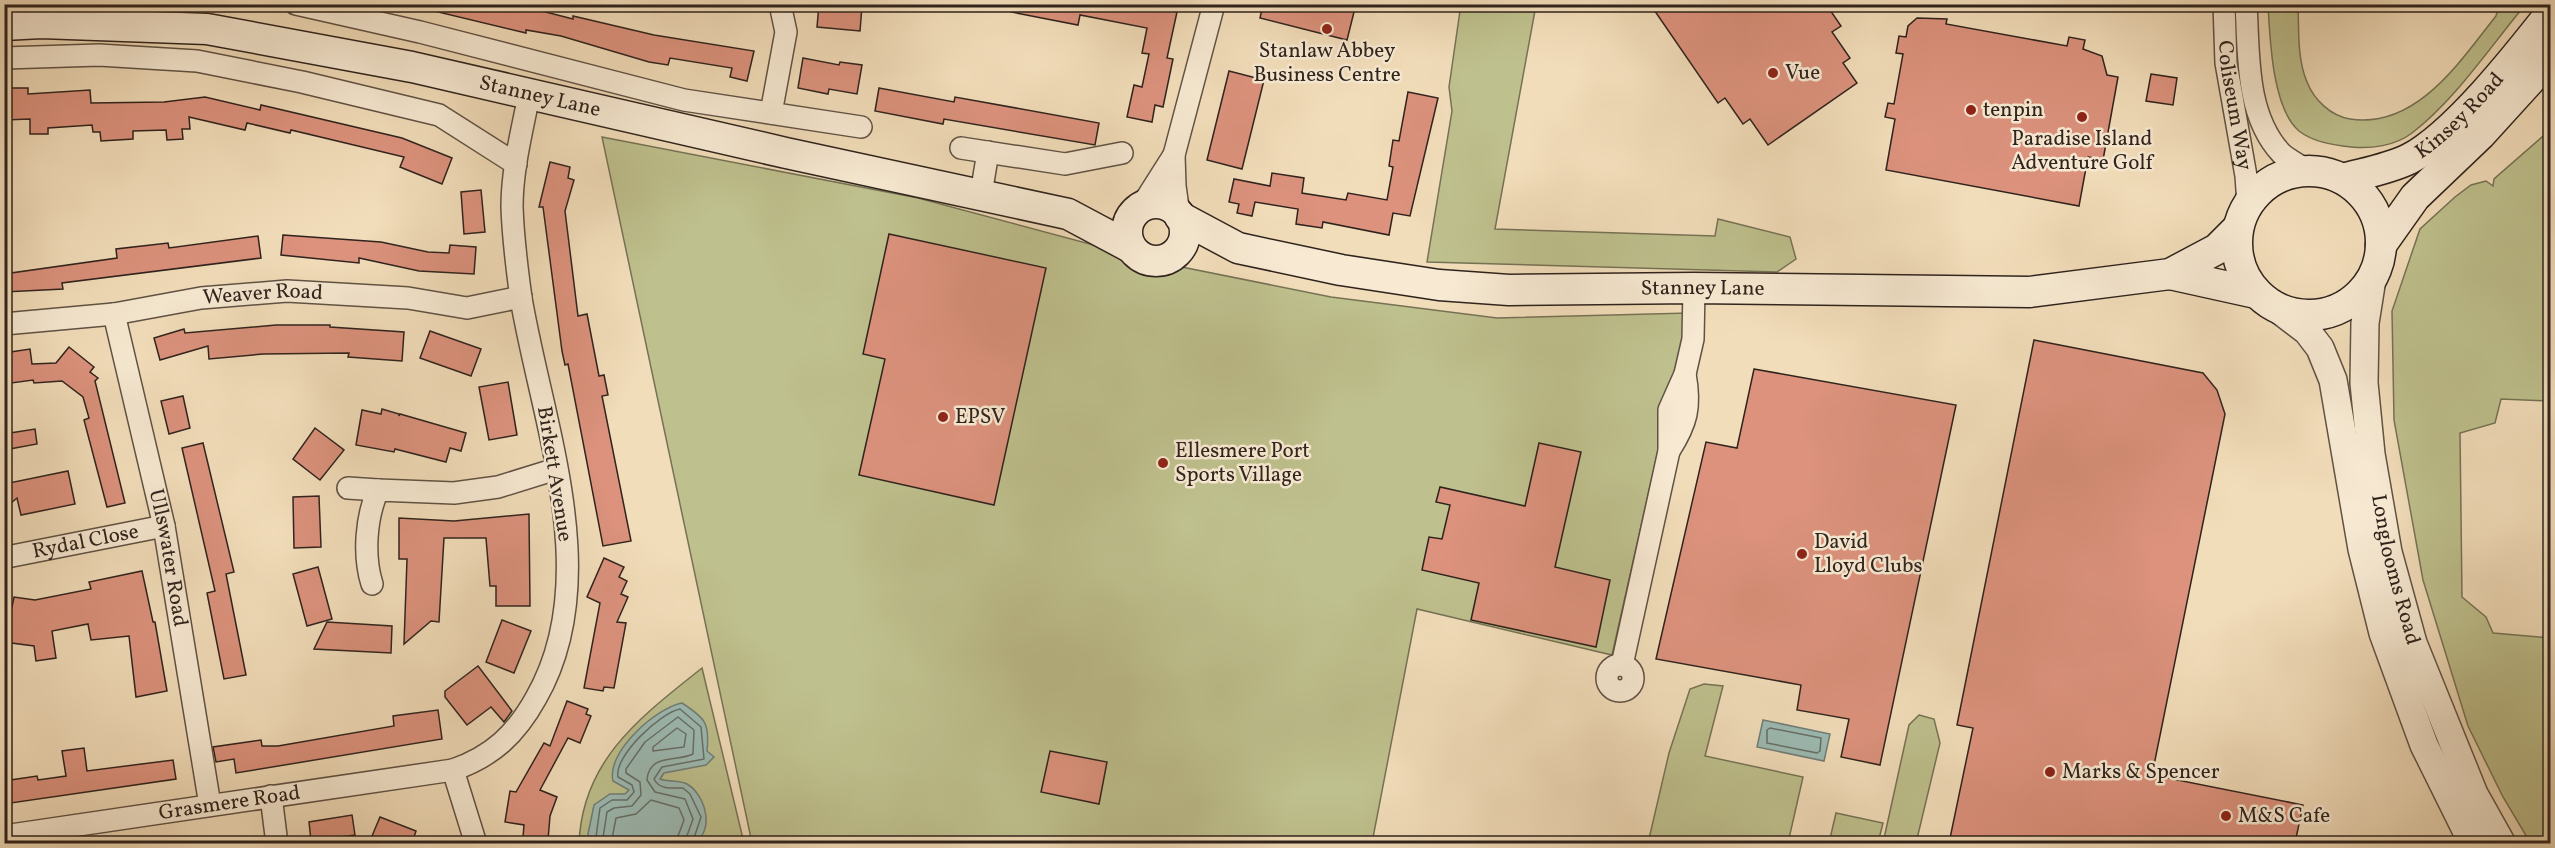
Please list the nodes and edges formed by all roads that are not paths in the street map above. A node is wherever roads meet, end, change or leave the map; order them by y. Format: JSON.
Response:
{"nodes":[{"id":1,"x":296,"y":4,"type":"edge"},
{"id":2,"x":780,"y":4,"type":"edge"},
{"id":3,"x":1214,"y":4,"type":"edge"},
{"id":4,"x":2224,"y":4,"type":"edge"},
{"id":5,"x":2246,"y":4,"type":"edge"},
{"id":6,"x":41,"y":14,"type":"edge"},
{"id":7,"x":2550,"y":14,"type":"edge"},
{"id":8,"x":4,"y":25,"type":"edge"},
{"id":9,"x":420,"y":32,"type":"junction"},
{"id":10,"x":4,"y":58,"type":"edge"},
{"id":11,"x":2550,"y":58,"type":"edge"},
{"id":12,"x":412,"y":67,"type":"junction"},
{"id":13,"x":529,"y":95,"type":"junction"},
{"id":14,"x":771,"y":112,"type":"junction"},
{"id":15,"x":861,"y":127,"type":"dead end"},
{"id":16,"x":961,"y":148,"type":"dead end"},
{"id":17,"x":988,"y":152,"type":"junction"},
{"id":18,"x":1174,"y":155,"type":"junction"},
{"id":19,"x":1110,"y":161,"type":"dead end"},
{"id":20,"x":516,"y":164,"type":"junction"},
{"id":21,"x":2308,"y":171,"type":"junction"},
{"id":22,"x":2343,"y":179,"type":"junction"},
{"id":23,"x":981,"y":194,"type":"junction"},
{"id":24,"x":1139,"y":208,"type":"junction"},
{"id":25,"x":1068,"y":214,"type":"junction"},
{"id":26,"x":1180,"y":216,"type":"junction"},
{"id":27,"x":2243,"y":216,"type":"junction"},
{"id":28,"x":2381,"y":245,"type":"junction"},
{"id":29,"x":1130,"y":247,"type":"junction"},
{"id":30,"x":1238,"y":248,"type":"junction"},
{"id":31,"x":1174,"y":255,"type":"junction"},
{"id":32,"x":2170,"y":274,"type":"junction"},
{"id":33,"x":2372,"y":279,"type":"junction"},
{"id":34,"x":1694,"y":288,"type":"junction"},
{"id":35,"x":521,"y":297,"type":"junction"},
{"id":36,"x":2267,"y":301,"type":"junction"},
{"id":37,"x":114,"y":314,"type":"junction"},
{"id":38,"x":4,"y":324,"type":"edge"},
{"id":39,"x":556,"y":469,"type":"junction"},
{"id":40,"x":348,"y":488,"type":"dead end"},
{"id":41,"x":378,"y":490,"type":"junction"},
{"id":42,"x":164,"y":526,"type":"junction"},
{"id":43,"x":7,"y":557,"type":"dead end"},
{"id":44,"x":372,"y":584,"type":"dead end"},
{"id":45,"x":1622,"y":665,"type":"dead end"},
{"id":46,"x":453,"y":770,"type":"junction"},
{"id":47,"x":271,"y":796,"type":"junction"},
{"id":48,"x":210,"y":805,"type":"junction"},
{"id":49,"x":4,"y":836,"type":"edge"},
{"id":50,"x":48,"y":837,"type":"edge"},
{"id":51,"x":277,"y":843,"type":"edge"},
{"id":52,"x":476,"y":843,"type":"edge"},
{"id":53,"x":2473,"y":843,"type":"edge"},
{"id":54,"x":2502,"y":843,"type":"edge"}],
"edges":[{"from":1,"to":9,"type":"street"},
{"from":2,"to":14,"type":"street"},
{"from":3,"to":18,"type":"street"},
{"from":4,"to":27,"type":"street","name":"Coliseum Way"},
{"from":5,"to":21,"type":"street","name":"Coliseum Way"},
{"from":6,"to":8,"type":"main road","name":"Stanney Lane"},
{"from":6,"to":12,"type":"main road","name":"Stanney Lane"},
{"from":7,"to":22,"type":"main road","name":"Kinsey Road"},
{"from":9,"to":12,"type":"street"},
{"from":9,"to":14,"type":"street"},
{"from":10,"to":20,"type":"street"},
{"from":11,"to":28,"type":"main road","name":"Kinsey Road"},
{"from":12,"to":13,"type":"main road","name":"Stanney Lane"},
{"from":13,"to":20,"type":"street","name":"Birkett Avenue"},
{"from":13,"to":23,"type":"main road","name":"Stanney Lane"},
{"from":14,"to":15,"type":"street"},
{"from":16,"to":17,"type":"street"},
{"from":17,"to":19,"type":"street"},
{"from":17,"to":23,"type":"street"},
{"from":18,"to":24,"type":"street"},
{"from":18,"to":26,"type":"street"},
{"from":20,"to":35,"type":"street","name":"Birkett Avenue"},
{"from":21,"to":22,"type":"main road"},
{"from":21,"to":27,"type":"main road"},
{"from":22,"to":28,"type":"main road"},
{"from":23,"to":25,"type":"main road","name":"Stanney Lane"},
{"from":24,"to":25,"type":"main road","name":"Stanney Lane"},
{"from":24,"to":26,"type":"main road"},
{"from":24,"to":29,"type":"main road"},
{"from":25,"to":29,"type":"main road","name":"Stanney Lane"},
{"from":26,"to":30,"type":"main road","name":"Stanney Lane"},
{"from":26,"to":31,"type":"main road"},
{"from":27,"to":32,"type":"main road","name":"Stanney Lane"},
{"from":27,"to":36,"type":"main road"},
{"from":28,"to":33,"type":"main road"},
{"from":29,"to":31,"type":"main road"},
{"from":30,"to":31,"type":"main road","name":"Stanney Lane"},
{"from":30,"to":34,"type":"main road","name":"Stanney Lane"},
{"from":32,"to":34,"type":"main road","name":"Stanney Lane"},
{"from":32,"to":36,"type":"main road","name":"Stanney Lane"},
{"from":33,"to":36,"type":"main road"},
{"from":33,"to":54,"type":"street","name":"Longlooms Road"},
{"from":34,"to":45,"type":"street"},
{"from":35,"to":37,"type":"street","name":"Weaver Road"},
{"from":35,"to":39,"type":"street","name":"Birkett Avenue"},
{"from":36,"to":53,"type":"street","name":"Longlooms Road"},
{"from":37,"to":38,"type":"street","name":"Weaver Road"},
{"from":37,"to":42,"type":"street","name":"Ullswater Road"},
{"from":39,"to":41,"type":"street"},
{"from":39,"to":46,"type":"street","name":"Birkett Avenue"},
{"from":40,"to":41,"type":"street"},
{"from":41,"to":44,"type":"street"},
{"from":42,"to":43,"type":"street","name":"Rydal Close"},
{"from":42,"to":48,"type":"street","name":"Ullswater Road"},
{"from":46,"to":47,"type":"street","name":"Grasmere Road"},
{"from":46,"to":52,"type":"street"},
{"from":47,"to":48,"type":"street","name":"Grasmere Road"},
{"from":47,"to":51,"type":"street"},
{"from":48,"to":50,"type":"street","name":"Grasmere Road"},
{"from":49,"to":50,"type":"street","name":"Grasmere Road"}]}
